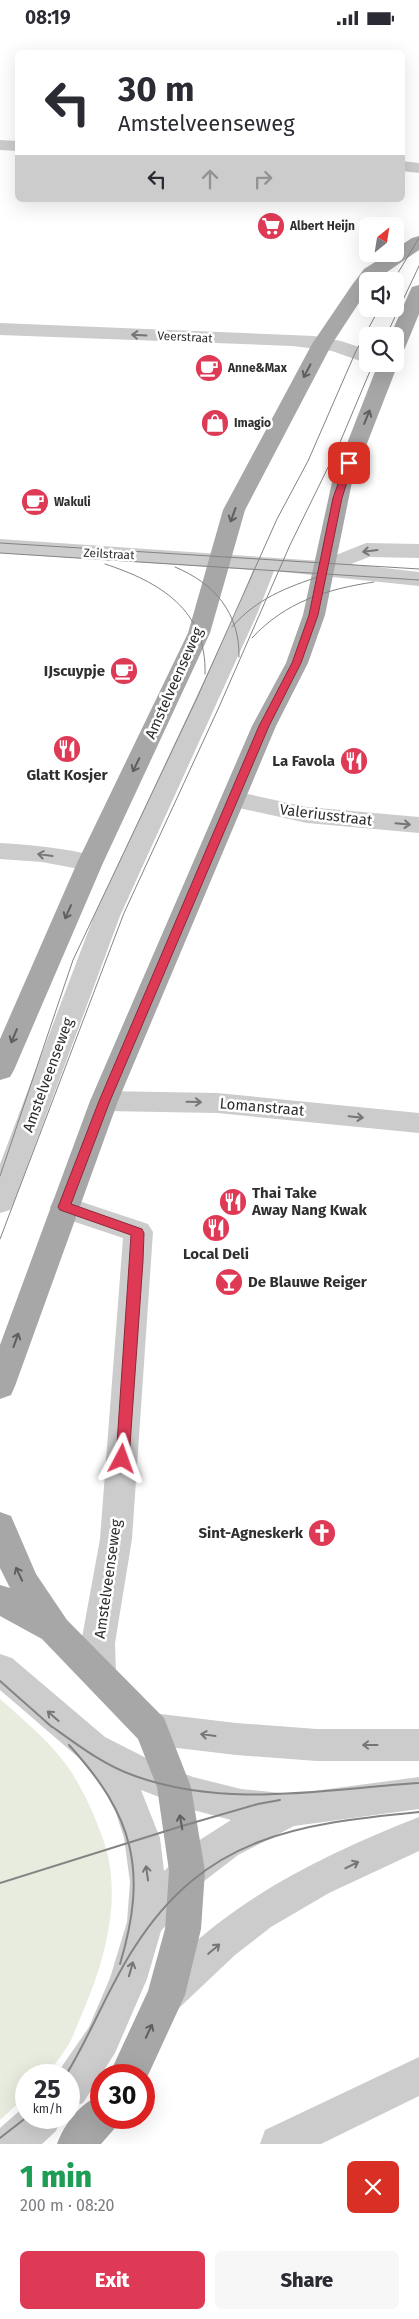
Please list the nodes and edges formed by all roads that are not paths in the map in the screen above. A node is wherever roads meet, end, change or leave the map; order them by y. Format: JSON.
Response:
{"nodes":[{"id":1,"x":0,"y":145,"type":"edge"},
{"id":2,"x":15,"y":146,"type":"edge"},
{"id":3,"x":405,"y":166,"type":"edge"},
{"id":4,"x":419,"y":168,"type":"edge"},
{"id":5,"x":419,"y":242,"type":"edge"},
{"id":6,"x":419,"y":291,"type":"edge"},
{"id":7,"x":404,"y":327,"type":"edge"},
{"id":8,"x":0,"y":329,"type":"edge"},
{"id":9,"x":322,"y":344,"type":"junction"},
{"id":10,"x":359,"y":353,"type":"edge"},
{"id":11,"x":381,"y":372,"type":"edge"},
{"id":12,"x":0,"y":546,"type":"edge"},
{"id":13,"x":419,"y":551,"type":"edge"},
{"id":14,"x":218,"y":561,"type":"junction"},
{"id":15,"x":266,"y":564,"type":"junction"},
{"id":16,"x":324,"y":568,"type":"junction"},
{"id":17,"x":419,"y":579,"type":"edge"},
{"id":18,"x":234,"y":799,"type":"junction"},
{"id":19,"x":419,"y":825,"type":"edge"},
{"id":20,"x":0,"y":851,"type":"edge"},
{"id":21,"x":90,"y":863,"type":"junction"},
{"id":22,"x":0,"y":1070,"type":"edge"},
{"id":23,"x":104,"y":1101,"type":"junction"},
{"id":24,"x":419,"y":1123,"type":"edge"},
{"id":25,"x":0,"y":1203,"type":"edge"},
{"id":26,"x":64,"y":1207,"type":"junction"},
{"id":27,"x":0,"y":1386,"type":"edge"},
{"id":28,"x":0,"y":1526,"type":"edge"},
{"id":29,"x":0,"y":1599,"type":"edge"},
{"id":30,"x":55,"y":1630,"type":"junction"},
{"id":31,"x":0,"y":1669,"type":"edge"},
{"id":32,"x":99,"y":1673,"type":"junction"},
{"id":33,"x":152,"y":1729,"type":"junction"},
{"id":34,"x":419,"y":1745,"type":"edge"},
{"id":35,"x":91,"y":1747,"type":"junction"},
{"id":36,"x":174,"y":1788,"type":"junction"},
{"id":37,"x":410,"y":1798,"type":"edge"},
{"id":38,"x":292,"y":1810,"type":"junction"},
{"id":39,"x":419,"y":1834,"type":"edge"},
{"id":40,"x":187,"y":1871,"type":"junction"},
{"id":41,"x":145,"y":1922,"type":"junction"},
{"id":42,"x":166,"y":1995,"type":"junction"},
{"id":43,"x":133,"y":2064,"type":"edge"},
{"id":44,"x":80,"y":2073,"type":"edge"},
{"id":45,"x":419,"y":2076,"type":"edge"},
{"id":46,"x":90,"y":2127,"type":"edge"},
{"id":47,"x":29,"y":2129,"type":"edge"},
{"id":48,"x":10,"y":2144,"type":"edge"},
{"id":49,"x":76,"y":2144,"type":"edge"},
{"id":50,"x":279,"y":2144,"type":"edge"}],
"edges":[{"from":1,"to":2,"type":"street"},
{"from":3,"to":4,"type":"street"},
{"from":5,"to":9,"type":"main road","name":"Amstelveenseweg"},
{"from":6,"to":7,"type":"main road"},
{"from":9,"to":8,"type":"street","name":"Veerstraat","one_way":true},
{"from":9,"to":10,"type":"street","name":"Veerstraat"},
{"from":9,"to":14,"type":"main road","name":"Amstelveenseweg","one_way":true},
{"from":16,"to":11,"type":"main road","one_way":true},
{"from":12,"to":14,"type":"street","name":"Zeilstraat"},
{"from":13,"to":16,"type":"street","one_way":true},
{"from":14,"to":15,"type":"street","name":"Zeilstraat"},
{"from":14,"to":21,"type":"main road","name":"Amstelveenseweg","one_way":true},
{"from":15,"to":16,"type":"street","name":"Zeilstraat"},
{"from":15,"to":25,"type":"street","name":"Amstelveenseweg"},
{"from":16,"to":17,"type":"street","name":"Zeilstraat"},
{"from":16,"to":18,"type":"main road"},
{"from":18,"to":19,"type":"street","name":"Valeriusstraat","one_way":true},
{"from":18,"to":23,"type":"main road"},
{"from":21,"to":20,"type":"street","one_way":true},
{"from":21,"to":22,"type":"main road","name":"Amstelveenseweg","one_way":true},
{"from":23,"to":24,"type":"street","name":"Lomanstraat","one_way":true},
{"from":23,"to":26,"type":"main road"},
{"from":27,"to":26,"type":"main road","one_way":true},
{"from":26,"to":32,"type":"street","name":"Amstelveenseweg"},
{"from":30,"to":28,"type":"main road","name":"Amstelveenseweg","one_way":true},
{"from":29,"to":30,"type":"main road"},
{"from":30,"to":32,"type":"main road","name":"Amstelveenseweg"},
{"from":35,"to":31,"type":"street","one_way":true},
{"from":32,"to":33,"type":"main road","name":"Amstelveenseweg"},
{"from":34,"to":33,"type":"street","one_way":true},
{"from":33,"to":36,"type":"main road","name":"Amstelveenseweg"},
{"from":35,"to":36,"type":"street"},
{"from":41,"to":35,"type":"street","one_way":true},
{"from":36,"to":38,"type":"street"},
{"from":40,"to":36,"type":"main road","name":"Amstelveenseweg","one_way":true},
{"from":37,"to":38,"type":"street"},
{"from":38,"to":40,"type":"street"},
{"from":42,"to":39,"type":"street","one_way":true},
{"from":40,"to":41,"type":"street"},
{"from":40,"to":42,"type":"main road","name":"Amstelveenseweg"},
{"from":44,"to":41,"type":"street","one_way":true},
{"from":43,"to":42,"type":"main road","name":"Amstelveenseweg","one_way":true},
{"from":45,"to":50,"type":"street"},
{"from":46,"to":49,"type":"main road"},
{"from":47,"to":48,"type":"street"}]}
